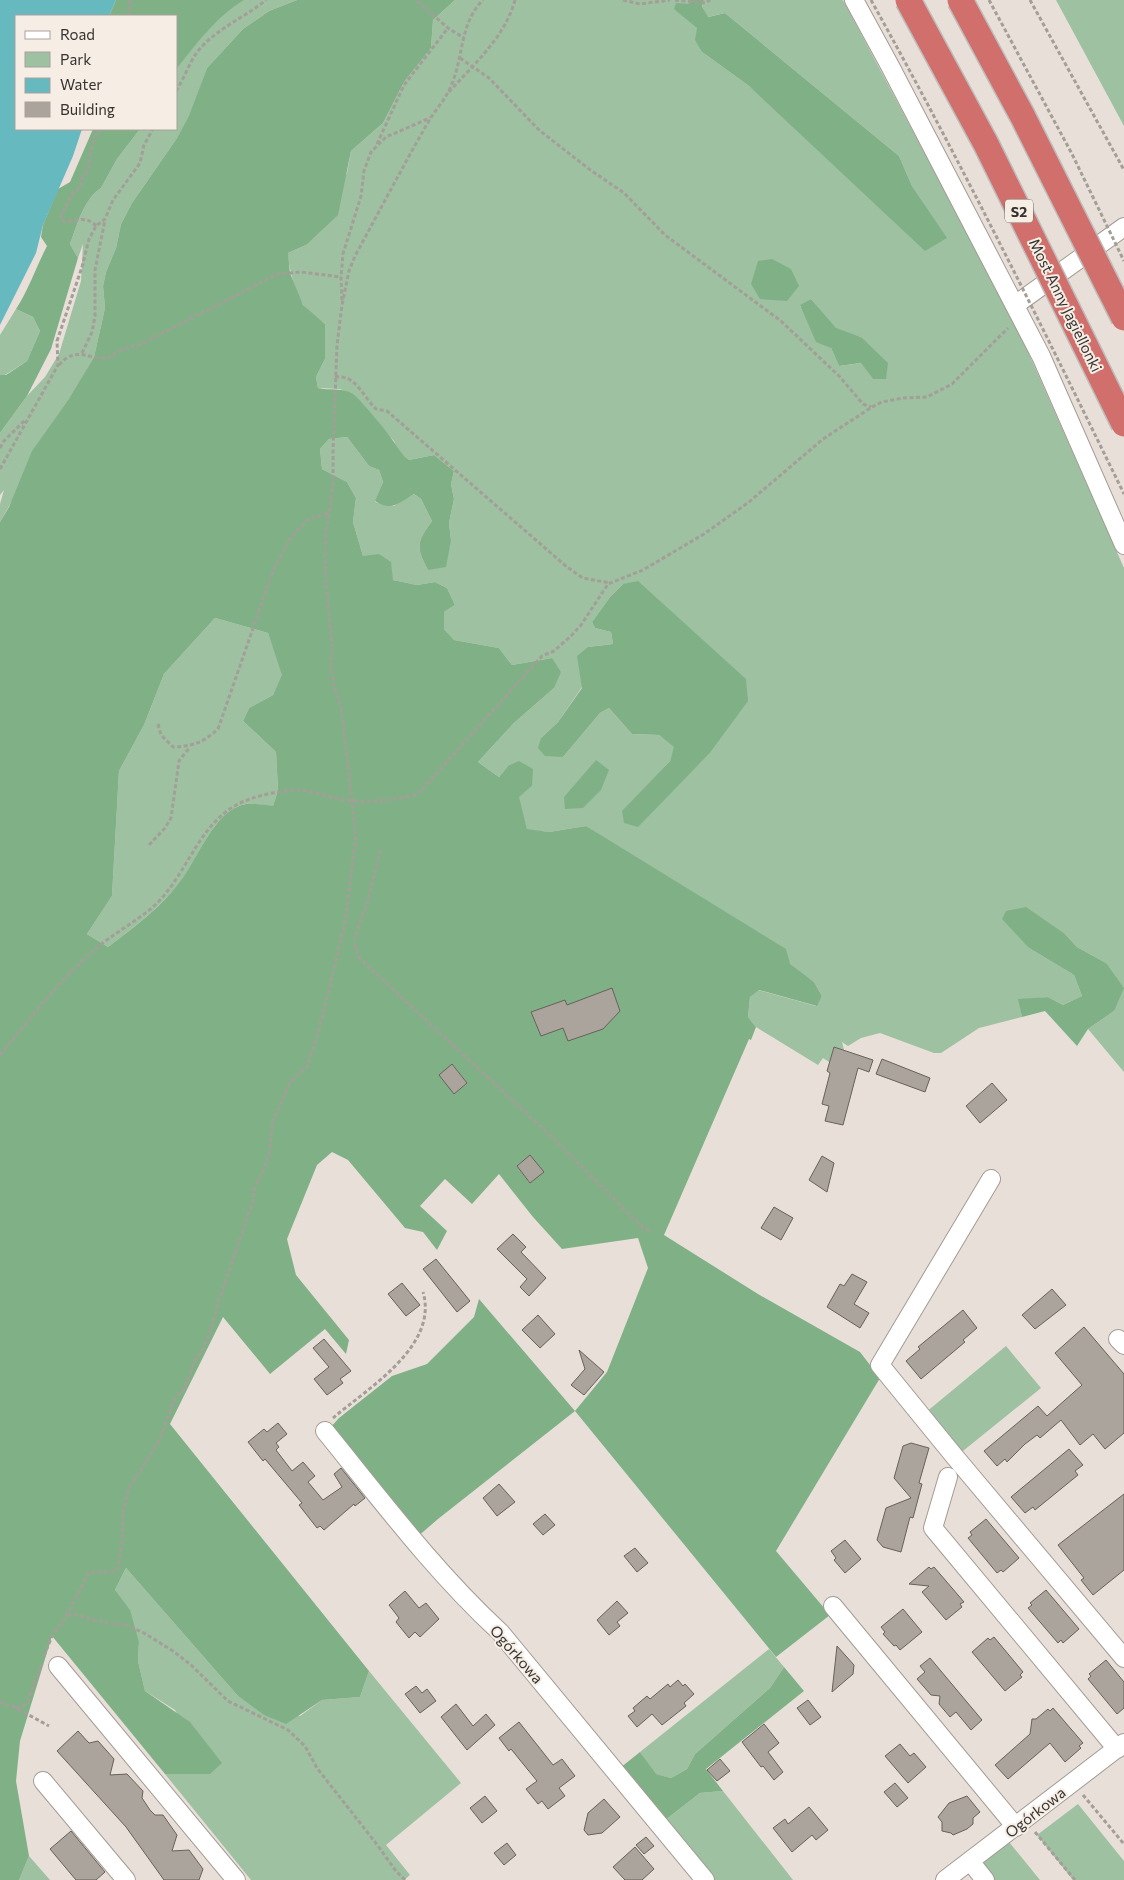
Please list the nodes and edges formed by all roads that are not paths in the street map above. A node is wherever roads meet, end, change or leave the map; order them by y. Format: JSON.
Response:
{"nodes":[{"id":1,"x":854,"y":0,"type":"edge"},
{"id":2,"x":908,"y":0,"type":"edge"},
{"id":3,"x":960,"y":0,"type":"edge"},
{"id":4,"x":1124,"y":227,"type":"edge"},
{"id":5,"x":1018,"y":311,"type":"junction"},
{"id":6,"x":1124,"y":318,"type":"edge"},
{"id":7,"x":1124,"y":424,"type":"edge"},
{"id":8,"x":1124,"y":545,"type":"edge"},
{"id":9,"x":991,"y":1179,"type":"dead end"},
{"id":10,"x":325,"y":1431,"type":"road end"},
{"id":11,"x":948,"y":1477,"type":"dead end"},
{"id":12,"x":833,"y":1606,"type":"dead end"},
{"id":13,"x":1124,"y":1658,"type":"edge"},
{"id":14,"x":58,"y":1666,"type":"dead end"},
{"id":15,"x":1120,"y":1746,"type":"edge"},
{"id":16,"x":43,"y":1781,"type":"dead end"},
{"id":17,"x":1021,"y":1823,"type":"junction"},
{"id":18,"x":970,"y":1861,"type":"junction"},
{"id":19,"x":126,"y":1880,"type":"edge"},
{"id":20,"x":236,"y":1880,"type":"edge"},
{"id":21,"x":705,"y":1880,"type":"edge"},
{"id":22,"x":945,"y":1880,"type":"edge"},
{"id":23,"x":985,"y":1880,"type":"edge"}],
"edges":[{"from":1,"to":5,"type":"street"},
{"from":2,"to":7,"type":"highway","name":"Most Anny Jagiellonki","number":"S2","bridge":true},
{"from":3,"to":6,"type":"highway","bridge":true},
{"from":4,"to":5,"type":"street"},
{"from":5,"to":8,"type":"street"},
{"from":9,"to":13,"type":"street"},
{"from":10,"to":21,"type":"street","name":"Ogórkowa"},
{"from":11,"to":15,"type":"street"},
{"from":12,"to":17,"type":"street"},
{"from":14,"to":20,"type":"street"},
{"from":15,"to":17,"type":"street","name":"Ogórkowa"},
{"from":16,"to":19,"type":"street"},
{"from":17,"to":18,"type":"street","name":"Ogórkowa"},
{"from":18,"to":22,"type":"street","name":"Ogórkowa"},
{"from":18,"to":23,"type":"street"}]}
